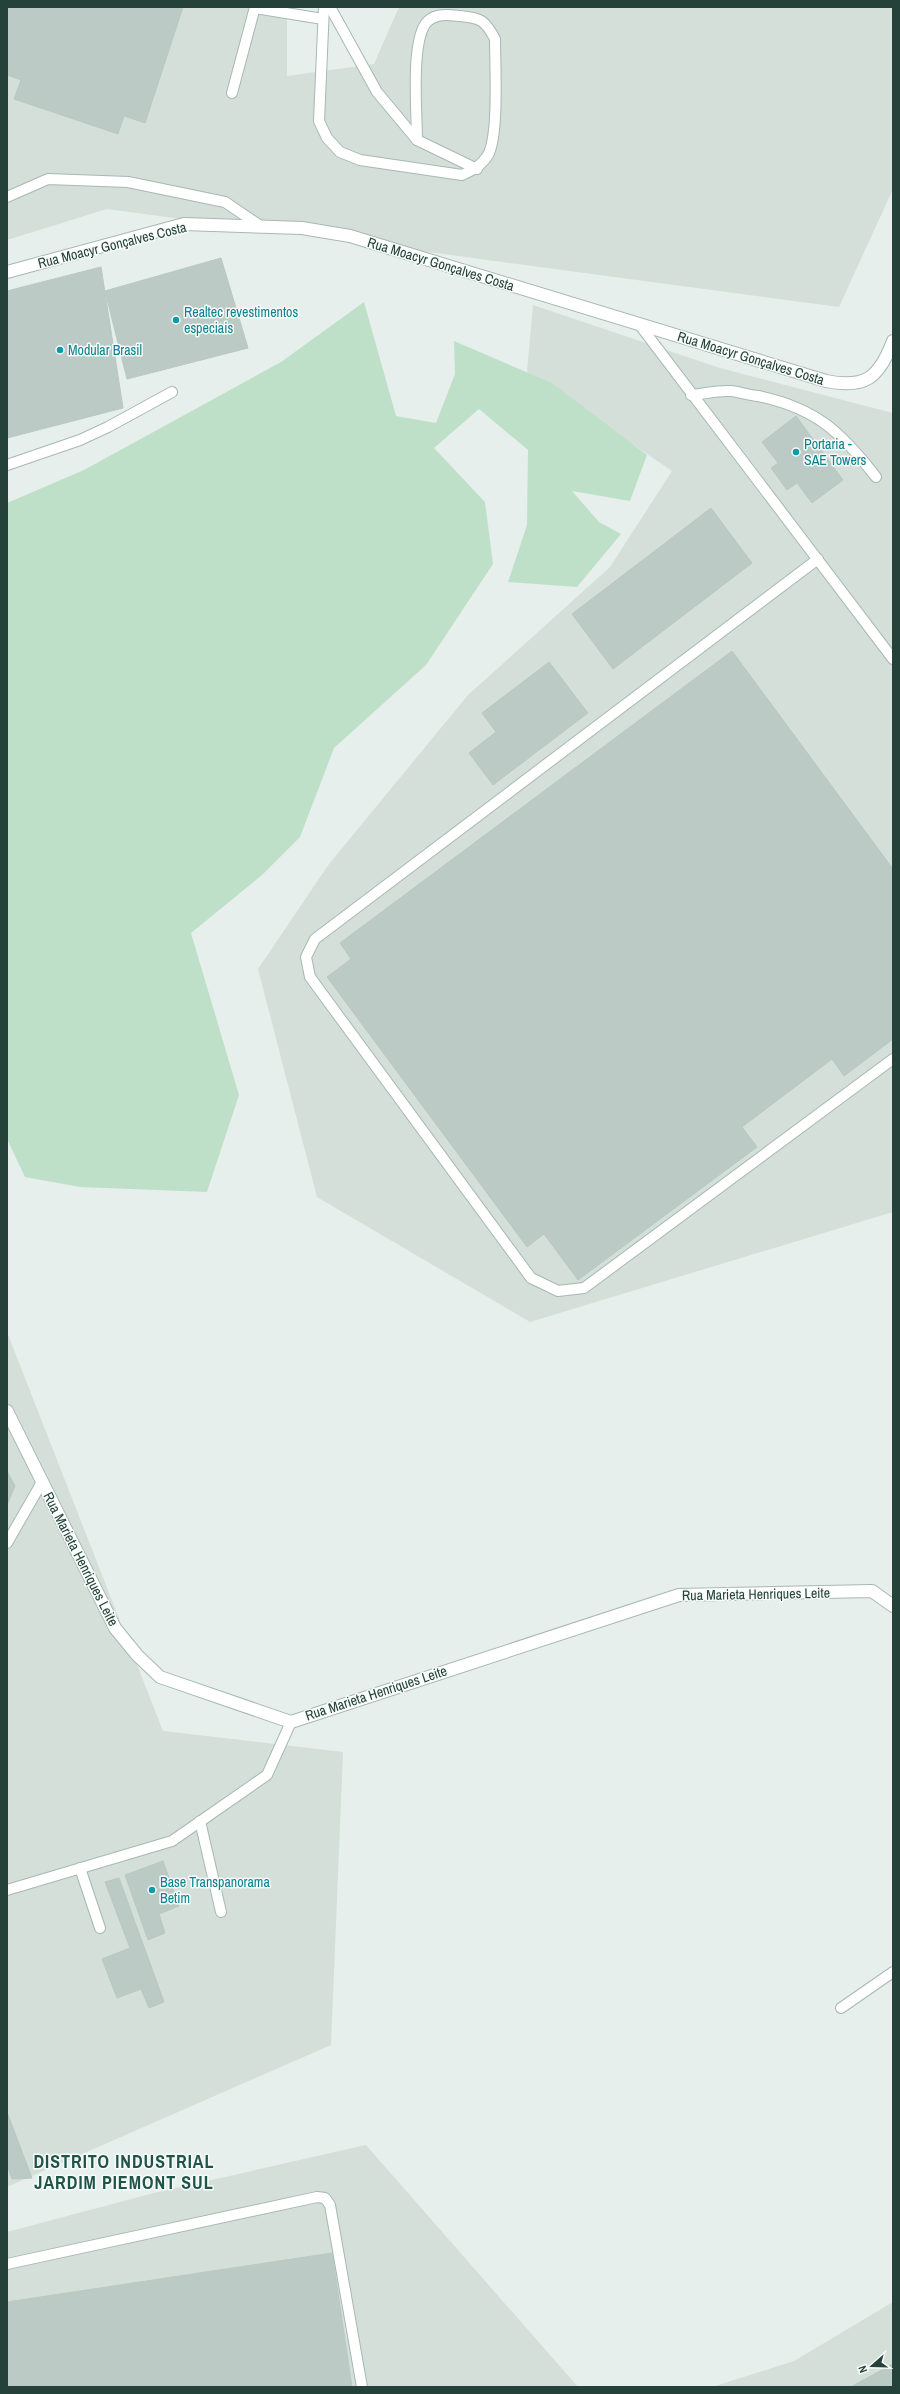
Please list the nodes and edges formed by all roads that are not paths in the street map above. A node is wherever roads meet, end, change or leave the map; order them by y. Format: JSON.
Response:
{"nodes":[{"id":1,"x":255,"y":7,"type":"edge"},
{"id":2,"x":324,"y":7,"type":"edge"},
{"id":3,"x":330,"y":7,"type":"edge"},
{"id":4,"x":323,"y":19,"type":"junction"},
{"id":5,"x":232,"y":93,"type":"dead end"},
{"id":6,"x":417,"y":140,"type":"junction"},
{"id":7,"x":477,"y":169,"type":"junction"},
{"id":8,"x":7,"y":197,"type":"edge"},
{"id":9,"x":259,"y":225,"type":"junction"},
{"id":10,"x":7,"y":272,"type":"edge"},
{"id":11,"x":639,"y":324,"type":"junction"},
{"id":12,"x":893,"y":341,"type":"edge"},
{"id":13,"x":172,"y":392,"type":"dead end"},
{"id":14,"x":691,"y":395,"type":"junction"},
{"id":15,"x":7,"y":465,"type":"edge"},
{"id":16,"x":876,"y":477,"type":"dead end"},
{"id":17,"x":818,"y":559,"type":"junction"},
{"id":18,"x":893,"y":658,"type":"edge"},
{"id":19,"x":893,"y":1059,"type":"edge"},
{"id":20,"x":7,"y":1411,"type":"edge"},
{"id":21,"x":42,"y":1482,"type":"junction"},
{"id":22,"x":7,"y":1543,"type":"edge"},
{"id":23,"x":893,"y":1606,"type":"edge"},
{"id":24,"x":291,"y":1722,"type":"junction"},
{"id":25,"x":200,"y":1821,"type":"junction"},
{"id":26,"x":80,"y":1868,"type":"junction"},
{"id":27,"x":7,"y":1890,"type":"edge"},
{"id":28,"x":221,"y":1912,"type":"dead end"},
{"id":29,"x":100,"y":1928,"type":"dead end"},
{"id":30,"x":893,"y":1972,"type":"edge"},
{"id":31,"x":841,"y":2008,"type":"dead end"},
{"id":32,"x":7,"y":2264,"type":"edge"},
{"id":33,"x":362,"y":2387,"type":"edge"}],
"edges":[{"from":1,"to":4,"type":"lane"},
{"from":1,"to":5,"type":"lane"},
{"from":2,"to":4,"type":"lane"},
{"from":3,"to":6,"type":"lane"},
{"from":4,"to":7,"type":"lane"},
{"from":6,"to":7,"type":"lane"},
{"from":6,"to":7,"type":"lane"},
{"from":8,"to":9,"type":"lane"},
{"from":9,"to":10,"type":"street","name":"Rua Moacyr Gonçalves Costa"},
{"from":9,"to":11,"type":"street","name":"Rua Moacyr Gonçalves Costa"},
{"from":11,"to":12,"type":"street","name":"Rua Moacyr Gonçalves Costa"},
{"from":11,"to":14,"type":"lane"},
{"from":13,"to":15,"type":"lane"},
{"from":14,"to":16,"type":"lane"},
{"from":14,"to":17,"type":"lane"},
{"from":17,"to":18,"type":"lane"},
{"from":17,"to":19,"type":"lane"},
{"from":20,"to":21,"type":"street","name":"Rua Marieta Henriques Leite"},
{"from":21,"to":22,"type":"lane"},
{"from":21,"to":24,"type":"street","name":"Rua Marieta Henriques Leite"},
{"from":23,"to":24,"type":"street","name":"Rua Marieta Henriques Leite"},
{"from":24,"to":25,"type":"lane"},
{"from":25,"to":26,"type":"lane"},
{"from":25,"to":28,"type":"lane"},
{"from":26,"to":27,"type":"lane"},
{"from":26,"to":29,"type":"lane"},
{"from":30,"to":31,"type":"lane"},
{"from":32,"to":33,"type":"lane"}]}
